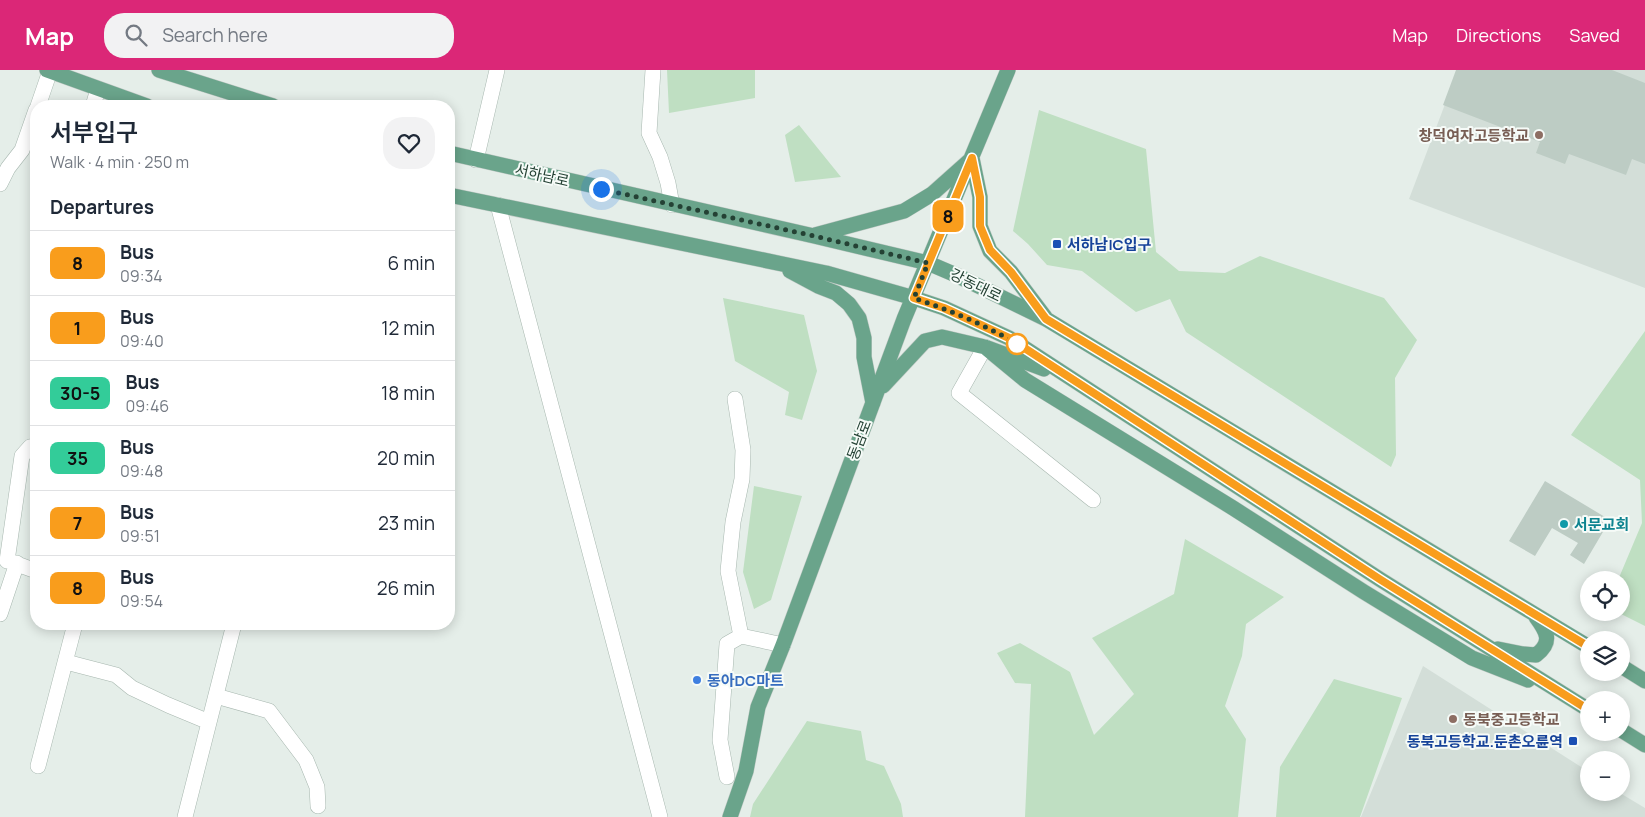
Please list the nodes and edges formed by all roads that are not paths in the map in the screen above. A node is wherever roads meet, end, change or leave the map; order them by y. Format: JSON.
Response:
{"nodes":[{"id":1,"x":159,"y":70,"type":"edge"},
{"id":2,"x":497,"y":70,"type":"edge"},
{"id":3,"x":653,"y":70,"type":"edge"},
{"id":4,"x":1008,"y":70,"type":"edge"},
{"id":5,"x":49,"y":71,"type":"edge"},
{"id":6,"x":98,"y":89,"type":"junction"},
{"id":7,"x":40,"y":100,"type":"edge"},
{"id":8,"x":95,"y":100,"type":"edge"},
{"id":9,"x":130,"y":100,"type":"edge"},
{"id":10,"x":254,"y":100,"type":"edge"},
{"id":11,"x":30,"y":127,"type":"edge"},
{"id":12,"x":455,"y":155,"type":"edge"},
{"id":13,"x":972,"y":158,"type":"junction"},
{"id":14,"x":476,"y":160,"type":"junction"},
{"id":15,"x":0,"y":184,"type":"edge"},
{"id":16,"x":455,"y":197,"type":"edge"},
{"id":17,"x":498,"y":205,"type":"junction"},
{"id":18,"x":672,"y":205,"type":"junction"},
{"id":19,"x":814,"y":236,"type":"junction"},
{"id":20,"x":775,"y":263,"type":"junction"},
{"id":21,"x":928,"y":263,"type":"junction"},
{"id":22,"x":914,"y":298,"type":"junction"},
{"id":23,"x":1046,"y":319,"type":"junction"},
{"id":24,"x":985,"y":347,"type":"junction"},
{"id":25,"x":1070,"y":378,"type":"junction"},
{"id":26,"x":875,"y":398,"type":"junction"},
{"id":27,"x":735,"y":399,"type":"dead end"},
{"id":28,"x":30,"y":447,"type":"edge"},
{"id":29,"x":1093,"y":500,"type":"dead end"},
{"id":30,"x":8,"y":561,"type":"edge"},
{"id":31,"x":30,"y":569,"type":"edge"},
{"id":32,"x":1532,"y":612,"type":"junction"},
{"id":33,"x":0,"y":614,"type":"edge"},
{"id":34,"x":74,"y":630,"type":"edge"},
{"id":35,"x":230,"y":630,"type":"edge"},
{"id":36,"x":741,"y":636,"type":"junction"},
{"id":37,"x":1580,"y":641,"type":"edge"},
{"id":38,"x":783,"y":645,"type":"junction"},
{"id":39,"x":1486,"y":646,"type":"junction"},
{"id":40,"x":66,"y":662,"type":"junction"},
{"id":41,"x":1630,"y":672,"type":"edge"},
{"id":42,"x":1645,"y":681,"type":"edge"},
{"id":43,"x":1564,"y":694,"type":"junction"},
{"id":44,"x":216,"y":696,"type":"junction"},
{"id":45,"x":1580,"y":704,"type":"edge"},
{"id":46,"x":209,"y":722,"type":"junction"},
{"id":47,"x":1630,"y":736,"type":"edge"},
{"id":48,"x":1645,"y":745,"type":"edge"},
{"id":49,"x":38,"y":766,"type":"dead end"},
{"id":50,"x":727,"y":777,"type":"dead end"},
{"id":51,"x":318,"y":806,"type":"dead end"},
{"id":52,"x":185,"y":817,"type":"edge"},
{"id":53,"x":660,"y":817,"type":"edge"},
{"id":54,"x":730,"y":817,"type":"edge"}],
"edges":[{"from":1,"to":10,"type":"main road"},
{"from":2,"to":14,"type":"street"},
{"from":3,"to":18,"type":"street"},
{"from":4,"to":13,"type":"main road","name":"동남로"},
{"from":5,"to":6,"type":"main road"},
{"from":5,"to":7,"type":"street"},
{"from":6,"to":8,"type":"street"},
{"from":6,"to":9,"type":"main road"},
{"from":11,"to":15,"type":"street"},
{"from":12,"to":14,"type":"main road","name":"서하남로"},
{"from":13,"to":19,"type":"main road"},
{"from":13,"to":21,"type":"main road","name":"동남로"},
{"from":13,"to":23,"type":"main road"},
{"from":14,"to":18,"type":"main road","name":"서하남로"},
{"from":16,"to":17,"type":"main road"},
{"from":17,"to":20,"type":"main road"},
{"from":17,"to":53,"type":"street"},
{"from":18,"to":19,"type":"main road","name":"서하남로"},
{"from":19,"to":21,"type":"main road","name":"서하남로"},
{"from":20,"to":22,"type":"main road"},
{"from":20,"to":26,"type":"main road"},
{"from":21,"to":22,"type":"main road","name":"동남로"},
{"from":21,"to":23,"type":"main road","name":"강동대로"},
{"from":22,"to":25,"type":"main road"},
{"from":22,"to":26,"type":"main road","name":"동남로"},
{"from":23,"to":32,"type":"main road","name":"강동대로"},
{"from":24,"to":25,"type":"main road"},
{"from":24,"to":26,"type":"main road"},
{"from":24,"to":29,"type":"street"},
{"from":24,"to":43,"type":"main road"},
{"from":25,"to":39,"type":"main road"},
{"from":26,"to":38,"type":"main road","name":"동남로"},
{"from":27,"to":36,"type":"street"},
{"from":28,"to":30,"type":"street"},
{"from":30,"to":31,"type":"street"},
{"from":30,"to":33,"type":"street"},
{"from":32,"to":37,"type":"main road","name":"강동대로"},
{"from":32,"to":39,"type":"main road"},
{"from":34,"to":40,"type":"street"},
{"from":35,"to":44,"type":"street"},
{"from":36,"to":38,"type":"street"},
{"from":36,"to":50,"type":"street"},
{"from":38,"to":54,"type":"main road","name":"동남로"},
{"from":39,"to":43,"type":"main road"},
{"from":40,"to":46,"type":"street"},
{"from":40,"to":49,"type":"street"},
{"from":41,"to":42,"type":"main road"},
{"from":43,"to":45,"type":"main road"},
{"from":44,"to":46,"type":"street"},
{"from":44,"to":51,"type":"street"},
{"from":46,"to":52,"type":"street"},
{"from":47,"to":48,"type":"main road"}]}
